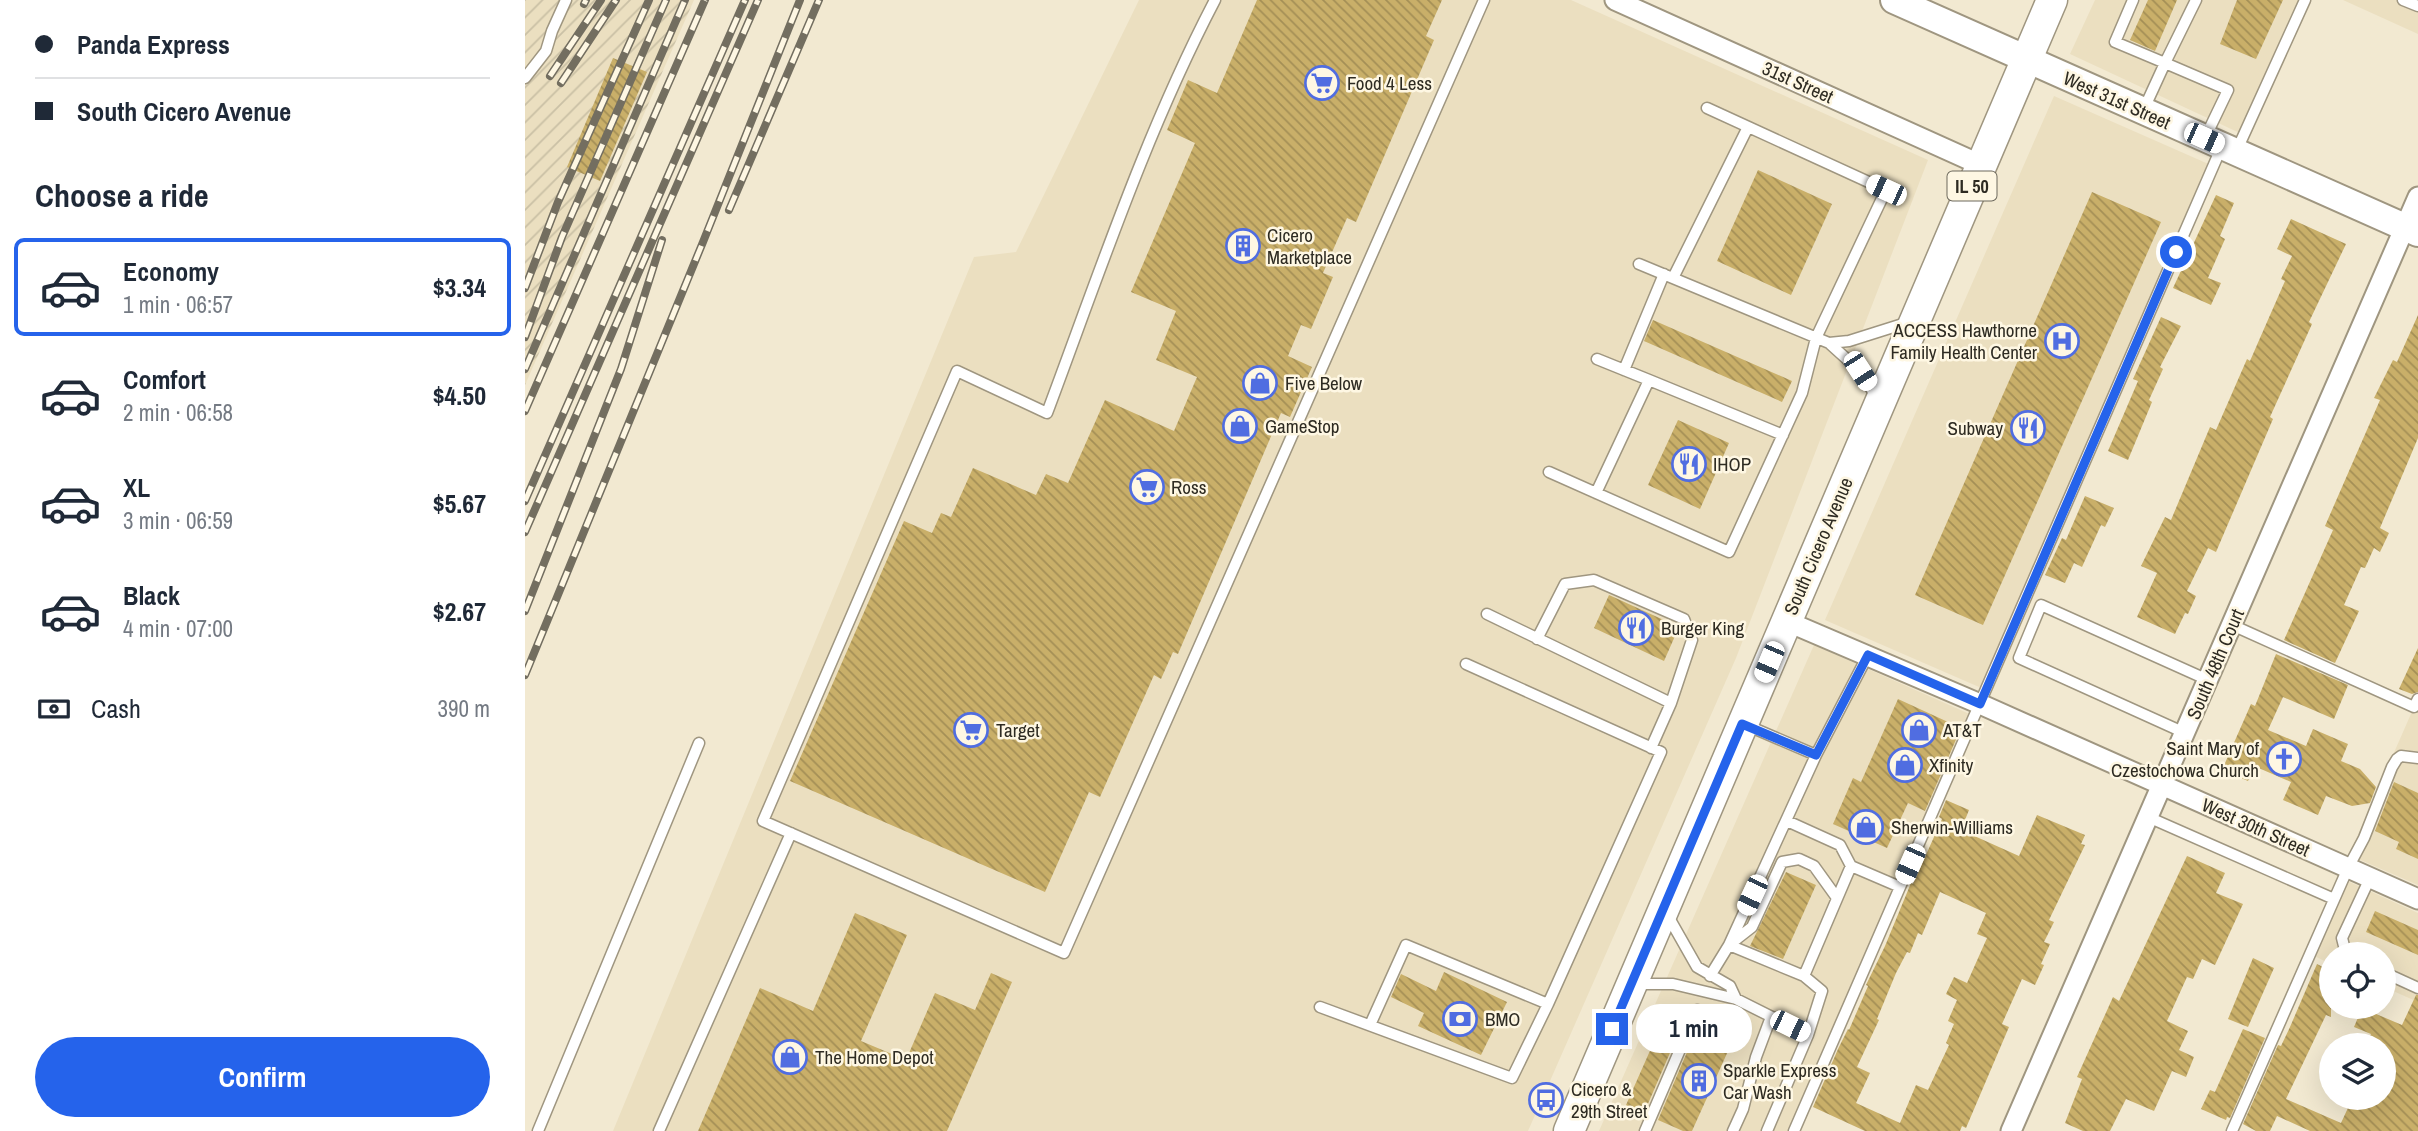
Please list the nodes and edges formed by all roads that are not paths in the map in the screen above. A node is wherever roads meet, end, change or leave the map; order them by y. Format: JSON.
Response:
{"nodes":[{"id":1,"x":566,"y":0,"type":"edge"},
{"id":2,"x":1215,"y":0,"type":"edge"},
{"id":3,"x":1484,"y":0,"type":"edge"},
{"id":4,"x":1615,"y":0,"type":"edge"},
{"id":5,"x":1894,"y":0,"type":"edge"},
{"id":6,"x":2052,"y":0,"type":"edge"},
{"id":7,"x":2133,"y":0,"type":"edge"},
{"id":8,"x":2196,"y":0,"type":"edge"},
{"id":9,"x":2305,"y":0,"type":"edge"},
{"id":10,"x":2403,"y":0,"type":"edge"},
{"id":11,"x":2418,"y":6,"type":"edge"},
{"id":12,"x":2026,"y":59,"type":"junction"},
{"id":13,"x":2165,"y":63,"type":"junction"},
{"id":14,"x":525,"y":78,"type":"edge"},
{"id":15,"x":1707,"y":108,"type":"dead end"},
{"id":16,"x":2143,"y":111,"type":"junction"},
{"id":17,"x":1748,"y":127,"type":"junction"},
{"id":18,"x":2221,"y":146,"type":"junction"},
{"id":19,"x":1981,"y":165,"type":"junction"},
{"id":20,"x":2418,"y":197,"type":"edge"},
{"id":21,"x":2411,"y":230,"type":"edge"},
{"id":22,"x":1639,"y":264,"type":"dead end"},
{"id":23,"x":1669,"y":276,"type":"junction"},
{"id":24,"x":1915,"y":321,"type":"junction"},
{"id":25,"x":1817,"y":338,"type":"junction"},
{"id":26,"x":1829,"y":343,"type":"junction"},
{"id":27,"x":1597,"y":359,"type":"dead end"},
{"id":28,"x":1625,"y":370,"type":"junction"},
{"id":29,"x":1649,"y":380,"type":"junction"},
{"id":30,"x":1880,"y":402,"type":"junction"},
{"id":31,"x":1783,"y":436,"type":"junction"},
{"id":32,"x":1549,"y":472,"type":"dead end"},
{"id":33,"x":1596,"y":493,"type":"junction"},
{"id":34,"x":1487,"y":614,"type":"dead end"},
{"id":35,"x":1786,"y":621,"type":"junction"},
{"id":36,"x":2232,"y":625,"type":"junction"},
{"id":37,"x":2011,"y":631,"type":"junction"},
{"id":38,"x":2027,"y":637,"type":"junction"},
{"id":39,"x":1537,"y":639,"type":"junction"},
{"id":40,"x":1868,"y":655,"type":"junction"},
{"id":41,"x":1465,"y":664,"type":"dead end"},
{"id":42,"x":2208,"y":680,"type":"junction"},
{"id":43,"x":2418,"y":699,"type":"edge"},
{"id":44,"x":1671,"y":703,"type":"junction"},
{"id":45,"x":1980,"y":704,"type":"junction"},
{"id":46,"x":1742,"y":724,"type":"junction"},
{"id":47,"x":2185,"y":733,"type":"junction"},
{"id":48,"x":699,"y":743,"type":"dead end"},
{"id":49,"x":1651,"y":748,"type":"junction"},
{"id":50,"x":1816,"y":755,"type":"junction"},
{"id":51,"x":2418,"y":758,"type":"edge"},
{"id":52,"x":2162,"y":786,"type":"junction"},
{"id":53,"x":2148,"y":817,"type":"junction"},
{"id":54,"x":1787,"y":821,"type":"junction"},
{"id":55,"x":791,"y":833,"type":"junction"},
{"id":56,"x":1851,"y":866,"type":"junction"},
{"id":57,"x":2348,"y":868,"type":"junction"},
{"id":58,"x":2370,"y":878,"type":"junction"},
{"id":59,"x":1900,"y":887,"type":"junction"},
{"id":60,"x":1837,"y":898,"type":"junction"},
{"id":61,"x":2334,"y":899,"type":"junction"},
{"id":62,"x":2418,"y":899,"type":"edge"},
{"id":63,"x":1664,"y":908,"type":"junction"},
{"id":64,"x":2343,"y":942,"type":"edge"},
{"id":65,"x":1729,"y":944,"type":"junction"},
{"id":66,"x":1710,"y":976,"type":"junction"},
{"id":67,"x":1804,"y":976,"type":"junction"},
{"id":68,"x":2396,"y":978,"type":"edge"},
{"id":69,"x":1631,"y":984,"type":"junction"},
{"id":70,"x":2418,"y":988,"type":"edge"},
{"id":71,"x":1736,"y":999,"type":"junction"},
{"id":72,"x":1548,"y":1004,"type":"junction"},
{"id":73,"x":1320,"y":1007,"type":"dead end"},
{"id":74,"x":1771,"y":1017,"type":"junction"},
{"id":75,"x":1728,"y":1021,"type":"dead end"},
{"id":76,"x":1370,"y":1025,"type":"junction"},
{"id":77,"x":1808,"y":1035,"type":"junction"},
{"id":78,"x":1647,"y":1127,"type":"edge"},
{"id":79,"x":538,"y":1131,"type":"edge"},
{"id":80,"x":659,"y":1131,"type":"edge"},
{"id":81,"x":1569,"y":1131,"type":"edge"},
{"id":82,"x":1657,"y":1131,"type":"edge"},
{"id":83,"x":1733,"y":1131,"type":"edge"},
{"id":84,"x":1767,"y":1131,"type":"edge"},
{"id":85,"x":1794,"y":1131,"type":"edge"},
{"id":86,"x":2011,"y":1131,"type":"edge"},
{"id":87,"x":2232,"y":1131,"type":"edge"}],
"edges":[{"from":1,"to":14,"type":"lane"},
{"from":2,"to":55,"type":"lane"},
{"from":3,"to":55,"type":"lane"},
{"from":4,"to":19,"type":"street","name":"31st Street"},
{"from":5,"to":12,"type":"main road","name":"West 31st Street"},
{"from":6,"to":12,"type":"main road","name":"South Cicero Avenue","number":"IL 50"},
{"from":7,"to":13,"type":"lane"},
{"from":8,"to":13,"type":"lane"},
{"from":9,"to":18,"type":"lane"},
{"from":10,"to":11,"type":"lane"},
{"from":12,"to":16,"type":"main road","name":"West 31st Street"},
{"from":12,"to":19,"type":"main road","name":"South Cicero Avenue","number":"IL 50"},
{"from":13,"to":16,"type":"lane"},
{"from":13,"to":18,"type":"lane"},
{"from":15,"to":17,"type":"lane"},
{"from":16,"to":18,"type":"main road","name":"West 31st Street"},
{"from":17,"to":23,"type":"lane"},
{"from":17,"to":25,"type":"lane"},
{"from":18,"to":21,"type":"main road","name":"West 31st Street"},
{"from":18,"to":37,"type":"lane"},
{"from":19,"to":24,"type":"main road","name":"South Cicero Avenue","number":"IL 50"},
{"from":20,"to":21,"type":"street","name":"South 48th Court"},
{"from":21,"to":36,"type":"street","name":"South 48th Court"},
{"from":22,"to":23,"type":"lane"},
{"from":23,"to":25,"type":"lane"},
{"from":23,"to":28,"type":"lane"},
{"from":24,"to":26,"type":"lane"},
{"from":24,"to":30,"type":"main road","name":"South Cicero Avenue","number":"IL 50"},
{"from":25,"to":26,"type":"lane"},
{"from":25,"to":31,"type":"lane"},
{"from":26,"to":30,"type":"lane"},
{"from":27,"to":28,"type":"lane"},
{"from":28,"to":29,"type":"lane"},
{"from":29,"to":31,"type":"lane"},
{"from":29,"to":33,"type":"lane"},
{"from":30,"to":35,"type":"main road","name":"South Cicero Avenue","number":"IL 50"},
{"from":31,"to":33,"type":"lane"},
{"from":32,"to":33,"type":"lane"},
{"from":34,"to":39,"type":"lane"},
{"from":35,"to":40,"type":"street","name":"West 30th Street"},
{"from":35,"to":46,"type":"main road","name":"South Cicero Avenue","number":"IL 50"},
{"from":36,"to":42,"type":"street","name":"South 48th Court"},
{"from":36,"to":43,"type":"lane"},
{"from":37,"to":38,"type":"lane"},
{"from":37,"to":45,"type":"lane"},
{"from":38,"to":42,"type":"lane"},
{"from":38,"to":47,"type":"lane"},
{"from":39,"to":44,"type":"lane"},
{"from":39,"to":44,"type":"lane"},
{"from":40,"to":45,"type":"street","name":"West 30th Street"},
{"from":40,"to":50,"type":"lane"},
{"from":41,"to":49,"type":"lane"},
{"from":42,"to":47,"type":"street","name":"South 48th Court"},
{"from":44,"to":49,"type":"lane"},
{"from":45,"to":52,"type":"street","name":"West 30th Street"},
{"from":45,"to":59,"type":"lane"},
{"from":46,"to":50,"type":"lane"},
{"from":46,"to":63,"type":"main road","name":"South Cicero Avenue","number":"IL 50"},
{"from":47,"to":52,"type":"street","name":"South 48th Court"},
{"from":48,"to":79,"type":"lane"},
{"from":49,"to":72,"type":"lane"},
{"from":50,"to":54,"type":"lane"},
{"from":51,"to":57,"type":"lane"},
{"from":52,"to":53,"type":"street","name":"South 48th Court"},
{"from":52,"to":57,"type":"street","name":"West 30th Street"},
{"from":53,"to":61,"type":"lane"},
{"from":53,"to":86,"type":"street","name":"South 48th Court"},
{"from":54,"to":56,"type":"lane"},
{"from":54,"to":65,"type":"lane"},
{"from":55,"to":80,"type":"lane"},
{"from":56,"to":59,"type":"lane"},
{"from":56,"to":60,"type":"lane"},
{"from":57,"to":58,"type":"street","name":"West 30th Street"},
{"from":57,"to":61,"type":"lane"},
{"from":58,"to":62,"type":"street","name":"West 30th Street"},
{"from":58,"to":64,"type":"lane"},
{"from":59,"to":85,"type":"lane"},
{"from":60,"to":65,"type":"lane"},
{"from":60,"to":67,"type":"lane"},
{"from":61,"to":87,"type":"lane"},
{"from":63,"to":66,"type":"lane"},
{"from":63,"to":69,"type":"main road","name":"South Cicero Avenue","number":"IL 50"},
{"from":65,"to":66,"type":"lane"},
{"from":65,"to":67,"type":"lane"},
{"from":66,"to":71,"type":"lane"},
{"from":67,"to":77,"type":"lane"},
{"from":68,"to":70,"type":"lane"},
{"from":69,"to":71,"type":"lane"},
{"from":69,"to":81,"type":"main road","name":"South Cicero Avenue","number":"IL 50"},
{"from":71,"to":74,"type":"lane"},
{"from":72,"to":76,"type":"lane"},
{"from":72,"to":76,"type":"lane"},
{"from":73,"to":76,"type":"lane"},
{"from":74,"to":77,"type":"lane"},
{"from":74,"to":83,"type":"lane"},
{"from":75,"to":78,"type":"lane"},
{"from":77,"to":84,"type":"lane"},
{"from":78,"to":82,"type":"lane"}]}
